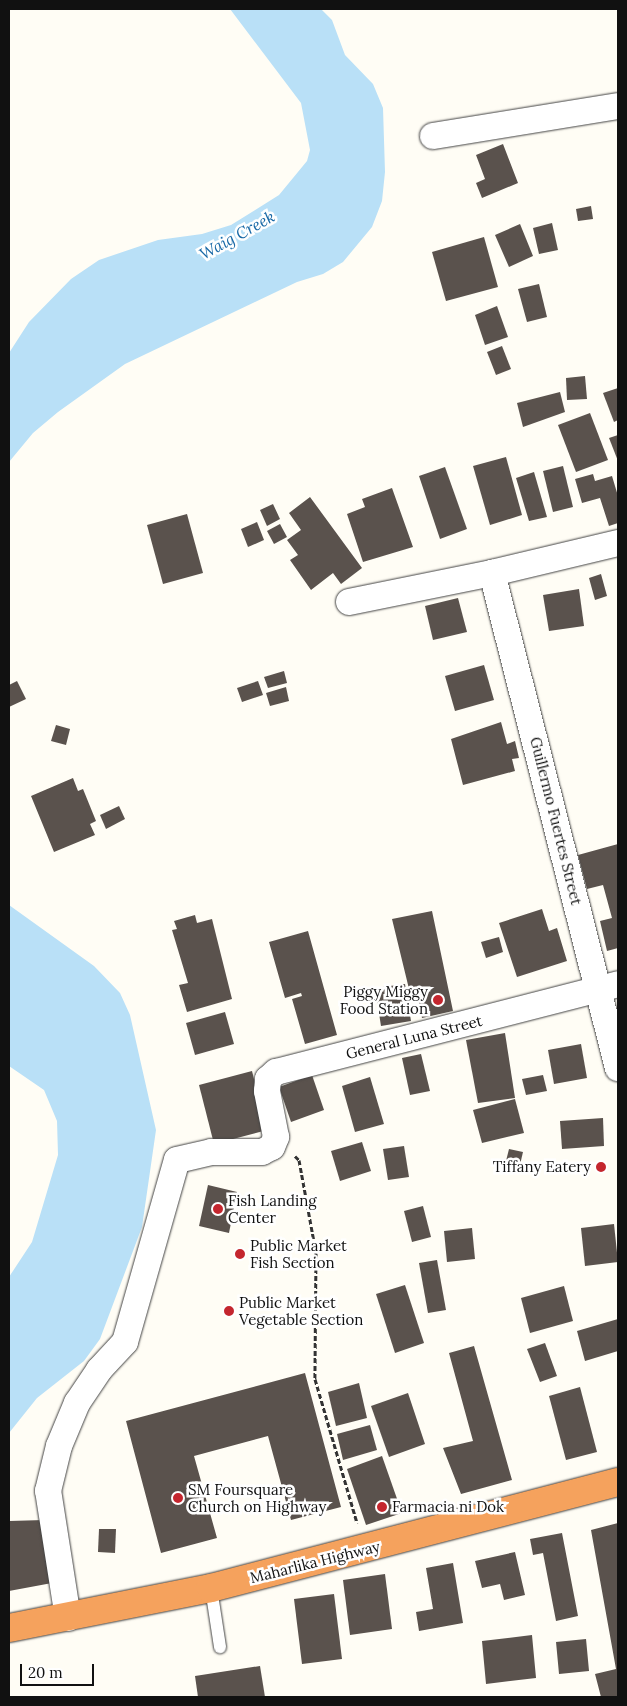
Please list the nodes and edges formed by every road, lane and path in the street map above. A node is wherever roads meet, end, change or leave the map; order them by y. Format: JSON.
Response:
{"nodes":[{"id":1,"x":618,"y":106,"type":"edge"},
{"id":2,"x":433,"y":136,"type":"dead end"},
{"id":3,"x":618,"y":543,"type":"edge"},
{"id":4,"x":492,"y":573,"type":"junction"},
{"id":5,"x":349,"y":602,"type":"dead end"},
{"id":6,"x":609,"y":987,"type":"edge"},
{"id":7,"x":618,"y":1068,"type":"edge"},
{"id":8,"x":276,"y":1137,"type":"junction"},
{"id":9,"x":618,"y":1482,"type":"edge"},
{"id":10,"x":365,"y":1550,"type":"junction"},
{"id":11,"x":211,"y":1588,"type":"junction"},
{"id":12,"x":68,"y":1618,"type":"junction"},
{"id":13,"x":9,"y":1628,"type":"edge"},
{"id":14,"x":220,"y":1647,"type":"dead end"}],
"edges":[{"from":1,"to":2,"type":"street"},
{"from":3,"to":4,"type":"street"},
{"from":4,"to":5,"type":"street"},
{"from":4,"to":6,"type":"street","name":"Guillermo Fuertes Street"},
{"from":6,"to":7,"type":"street","name":"Guillermo Fuertes Street"},
{"from":6,"to":8,"type":"street","name":"General Luna Street"},
{"from":8,"to":10,"type":"path"},
{"from":8,"to":12,"type":"street"},
{"from":9,"to":10,"type":"highway","name":"Maharlika Highway"},
{"from":10,"to":11,"type":"highway","name":"Maharlika Highway"},
{"from":11,"to":12,"type":"highway","name":"Maharlika Highway"},
{"from":11,"to":14,"type":"lane"},
{"from":12,"to":13,"type":"highway","name":"Maharlika Highway"}]}
